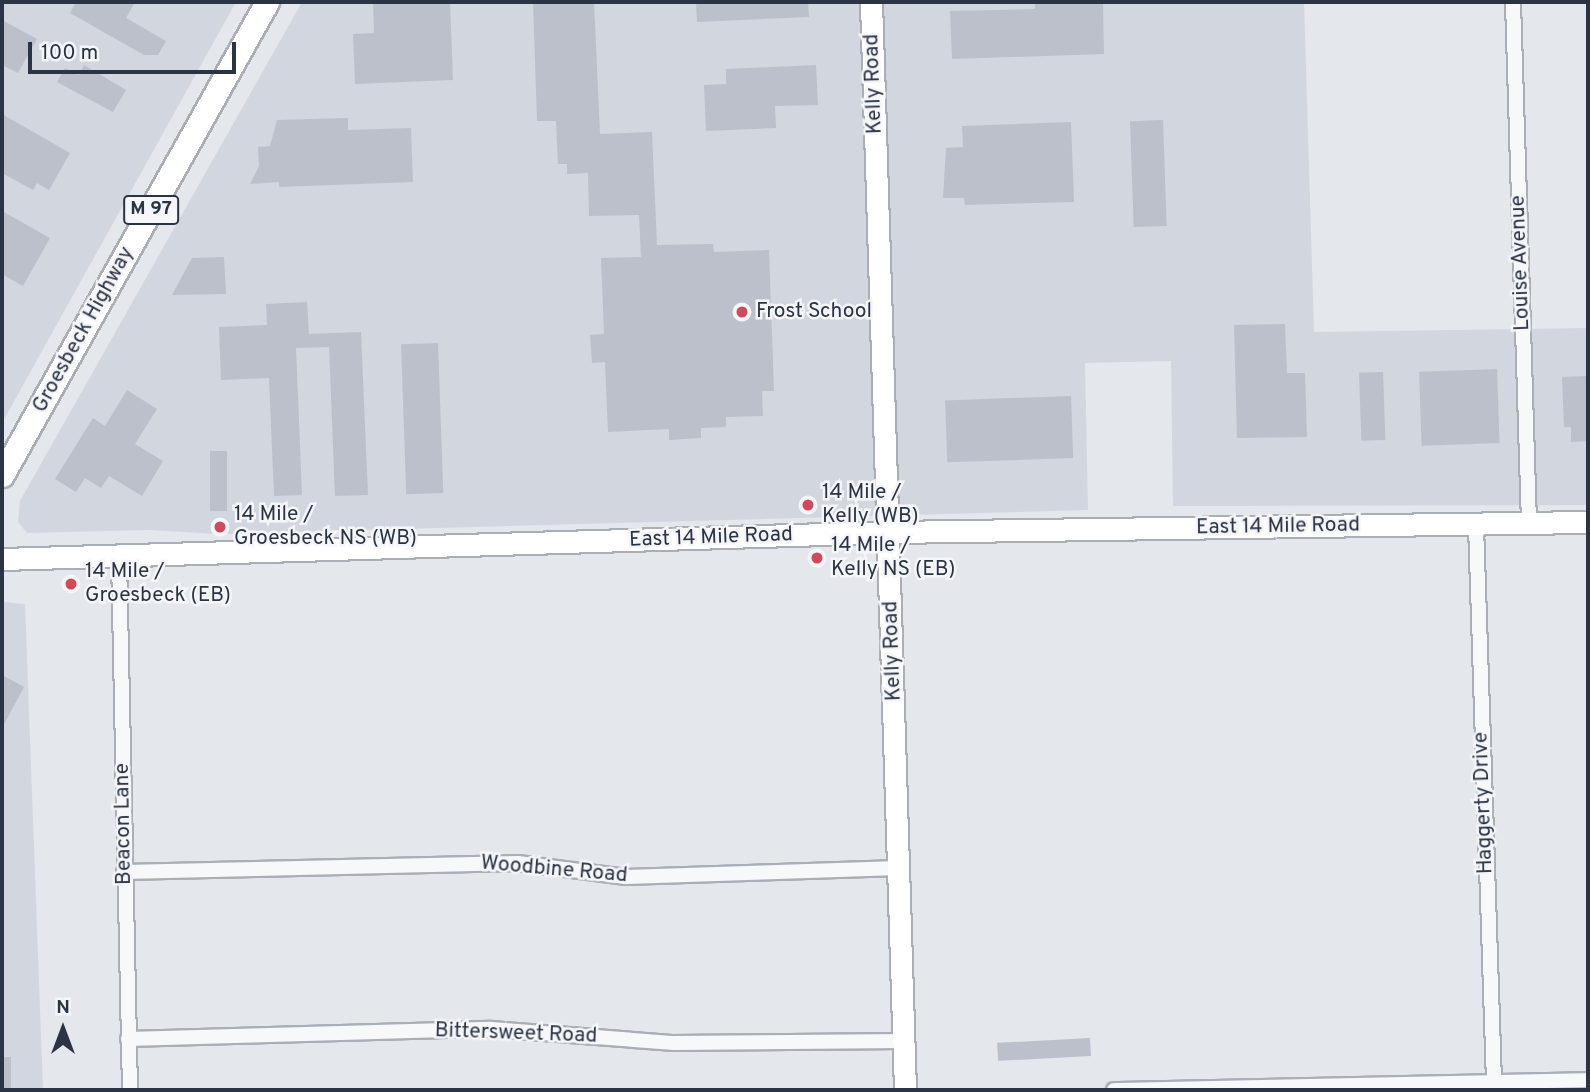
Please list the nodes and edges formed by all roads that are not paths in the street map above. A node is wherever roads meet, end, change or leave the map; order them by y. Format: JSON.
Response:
{"nodes":[{"id":1,"x":267,"y":2,"type":"edge"},
{"id":2,"x":871,"y":2,"type":"edge"},
{"id":3,"x":1513,"y":2,"type":"edge"},
{"id":4,"x":2,"y":475,"type":"edge"},
{"id":5,"x":1588,"y":522,"type":"edge"},
{"id":6,"x":1530,"y":524,"type":"junction"},
{"id":7,"x":1476,"y":525,"type":"junction"},
{"id":8,"x":890,"y":532,"type":"junction"},
{"id":9,"x":119,"y":557,"type":"junction"},
{"id":10,"x":2,"y":559,"type":"edge"},
{"id":11,"x":899,"y":868,"type":"junction"},
{"id":12,"x":124,"y":872,"type":"junction"},
{"id":13,"x":128,"y":1039,"type":"junction"},
{"id":14,"x":904,"y":1041,"type":"junction"},
{"id":15,"x":1588,"y":1080,"type":"edge"},
{"id":16,"x":1494,"y":1082,"type":"junction"},
{"id":17,"x":1334,"y":1088,"type":"edge"},
{"id":18,"x":131,"y":1090,"type":"edge"},
{"id":19,"x":905,"y":1090,"type":"edge"},
{"id":20,"x":1114,"y":1090,"type":"edge"}],
"edges":[{"from":1,"to":4,"type":"main road","name":"Groesbeck Highway","number":"M 97"},
{"from":2,"to":8,"type":"main road","name":"Kelly Road"},
{"from":3,"to":6,"type":"street","name":"Louise Avenue"},
{"from":5,"to":6,"type":"main road","name":"East 14 Mile Road"},
{"from":6,"to":7,"type":"main road","name":"East 14 Mile Road"},
{"from":7,"to":8,"type":"main road","name":"East 14 Mile Road"},
{"from":7,"to":16,"type":"street","name":"Haggerty Drive"},
{"from":8,"to":9,"type":"main road","name":"East 14 Mile Road"},
{"from":8,"to":11,"type":"main road","name":"Kelly Road"},
{"from":9,"to":10,"type":"main road","name":"East 14 Mile Road"},
{"from":9,"to":12,"type":"street","name":"Beacon Lane"},
{"from":11,"to":12,"type":"street","name":"Woodbine Road"},
{"from":11,"to":14,"type":"main road","name":"Kelly Road"},
{"from":12,"to":13,"type":"street","name":"Beacon Lane"},
{"from":13,"to":14,"type":"street","name":"Bittersweet Road"},
{"from":13,"to":18,"type":"street","name":"Beacon Lane"},
{"from":14,"to":19,"type":"main road","name":"Kelly Road"},
{"from":15,"to":16,"type":"street"},
{"from":16,"to":17,"type":"street"},
{"from":17,"to":20,"type":"street"}]}
